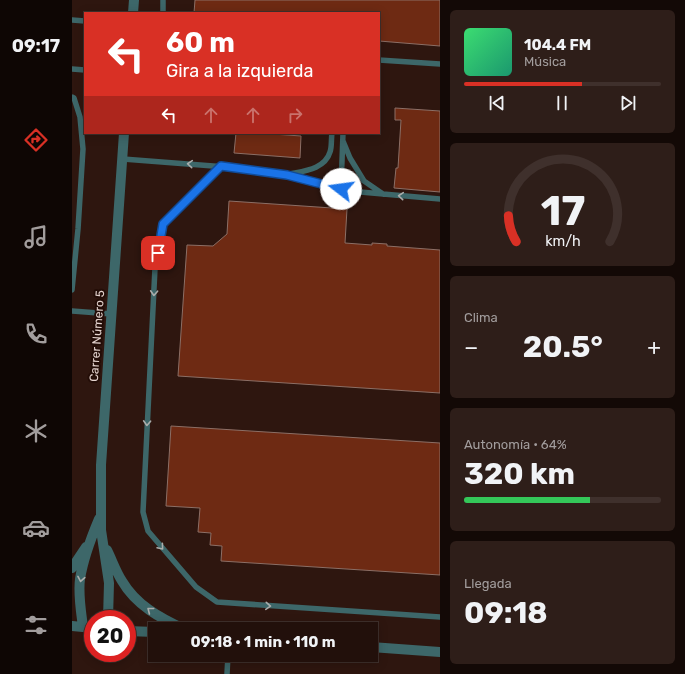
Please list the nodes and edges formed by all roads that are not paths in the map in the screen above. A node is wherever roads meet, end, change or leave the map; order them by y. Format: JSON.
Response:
{"nodes":[{"id":1,"x":134,"y":0,"type":"edge"},
{"id":2,"x":163,"y":0,"type":"edge"},
{"id":3,"x":133,"y":12,"type":"edge"},
{"id":4,"x":163,"y":12,"type":"edge"},
{"id":5,"x":72,"y":20,"type":"edge"},
{"id":6,"x":84,"y":21,"type":"edge"},
{"id":7,"x":380,"y":60,"type":"edge"},
{"id":8,"x":440,"y":64,"type":"edge"},
{"id":9,"x":72,"y":69,"type":"edge"},
{"id":10,"x":84,"y":70,"type":"edge"},
{"id":11,"x":72,"y":97,"type":"edge"},
{"id":12,"x":82,"y":117,"type":"edge"},
{"id":13,"x":124,"y":134,"type":"edge"},
{"id":14,"x":332,"y":134,"type":"edge"},
{"id":15,"x":343,"y":134,"type":"edge"},
{"id":16,"x":343,"y":141,"type":"junction"},
{"id":17,"x":123,"y":159,"type":"junction"},
{"id":18,"x":221,"y":166,"type":"junction"},
{"id":19,"x":287,"y":175,"type":"junction"},
{"id":20,"x":341,"y":189,"type":"junction"},
{"id":21,"x":383,"y":194,"type":"junction"},
{"id":22,"x":440,"y":199,"type":"edge"},
{"id":23,"x":72,"y":290,"type":"edge"},
{"id":24,"x":72,"y":311,"type":"edge"},
{"id":25,"x":112,"y":314,"type":"junction"},
{"id":26,"x":100,"y":517,"type":"junction"},
{"id":27,"x":90,"y":541,"type":"junction"},
{"id":28,"x":102,"y":541,"type":"junction"},
{"id":29,"x":72,"y":568,"type":"edge"},
{"id":30,"x":108,"y":610,"type":"edge"},
{"id":31,"x":84,"y":612,"type":"edge"},
{"id":32,"x":440,"y":617,"type":"edge"},
{"id":33,"x":169,"y":622,"type":"edge"},
{"id":34,"x":72,"y":626,"type":"edge"},
{"id":35,"x":84,"y":627,"type":"edge"},
{"id":36,"x":136,"y":631,"type":"edge"},
{"id":37,"x":148,"y":632,"type":"edge"},
{"id":38,"x":378,"y":648,"type":"edge"},
{"id":39,"x":440,"y":652,"type":"edge"},
{"id":40,"x":228,"y":662,"type":"edge"},
{"id":41,"x":227,"y":674,"type":"edge"}],
"edges":[{"from":1,"to":3,"type":"street"},
{"from":2,"to":4,"type":"lane"},
{"from":5,"to":6,"type":"lane"},
{"from":7,"to":8,"type":"lane"},
{"from":9,"to":10,"type":"lane"},
{"from":11,"to":12,"type":"lane"},
{"from":12,"to":23,"type":"lane"},
{"from":13,"to":17,"type":"street","name":"Carrer Número 5"},
{"from":14,"to":19,"type":"lane"},
{"from":15,"to":16,"type":"lane"},
{"from":16,"to":20,"type":"lane"},
{"from":16,"to":21,"type":"lane"},
{"from":18,"to":17,"type":"lane","one_way":true},
{"from":17,"to":25,"type":"street","name":"Carrer Número 5"},
{"from":18,"to":19,"type":"lane"},
{"from":18,"to":32,"type":"lane","one_way":true},
{"from":19,"to":20,"type":"lane"},
{"from":20,"to":21,"type":"lane"},
{"from":22,"to":21,"type":"lane","one_way":true},
{"from":24,"to":25,"type":"lane"},
{"from":25,"to":26,"type":"street","name":"Carrer Número 5"},
{"from":26,"to":27,"type":"street"},
{"from":26,"to":28,"type":"street","name":"Carrer Número 5"},
{"from":27,"to":29,"type":"street"},
{"from":27,"to":31,"type":"street","one_way":true},
{"from":28,"to":30,"type":"street","name":"Carrer Número 5"},
{"from":33,"to":28,"type":"street","name":"Carrer Número 5","one_way":true},
{"from":34,"to":35,"type":"street"},
{"from":36,"to":37,"type":"street"},
{"from":38,"to":39,"type":"street"},
{"from":40,"to":41,"type":"lane"}]}
